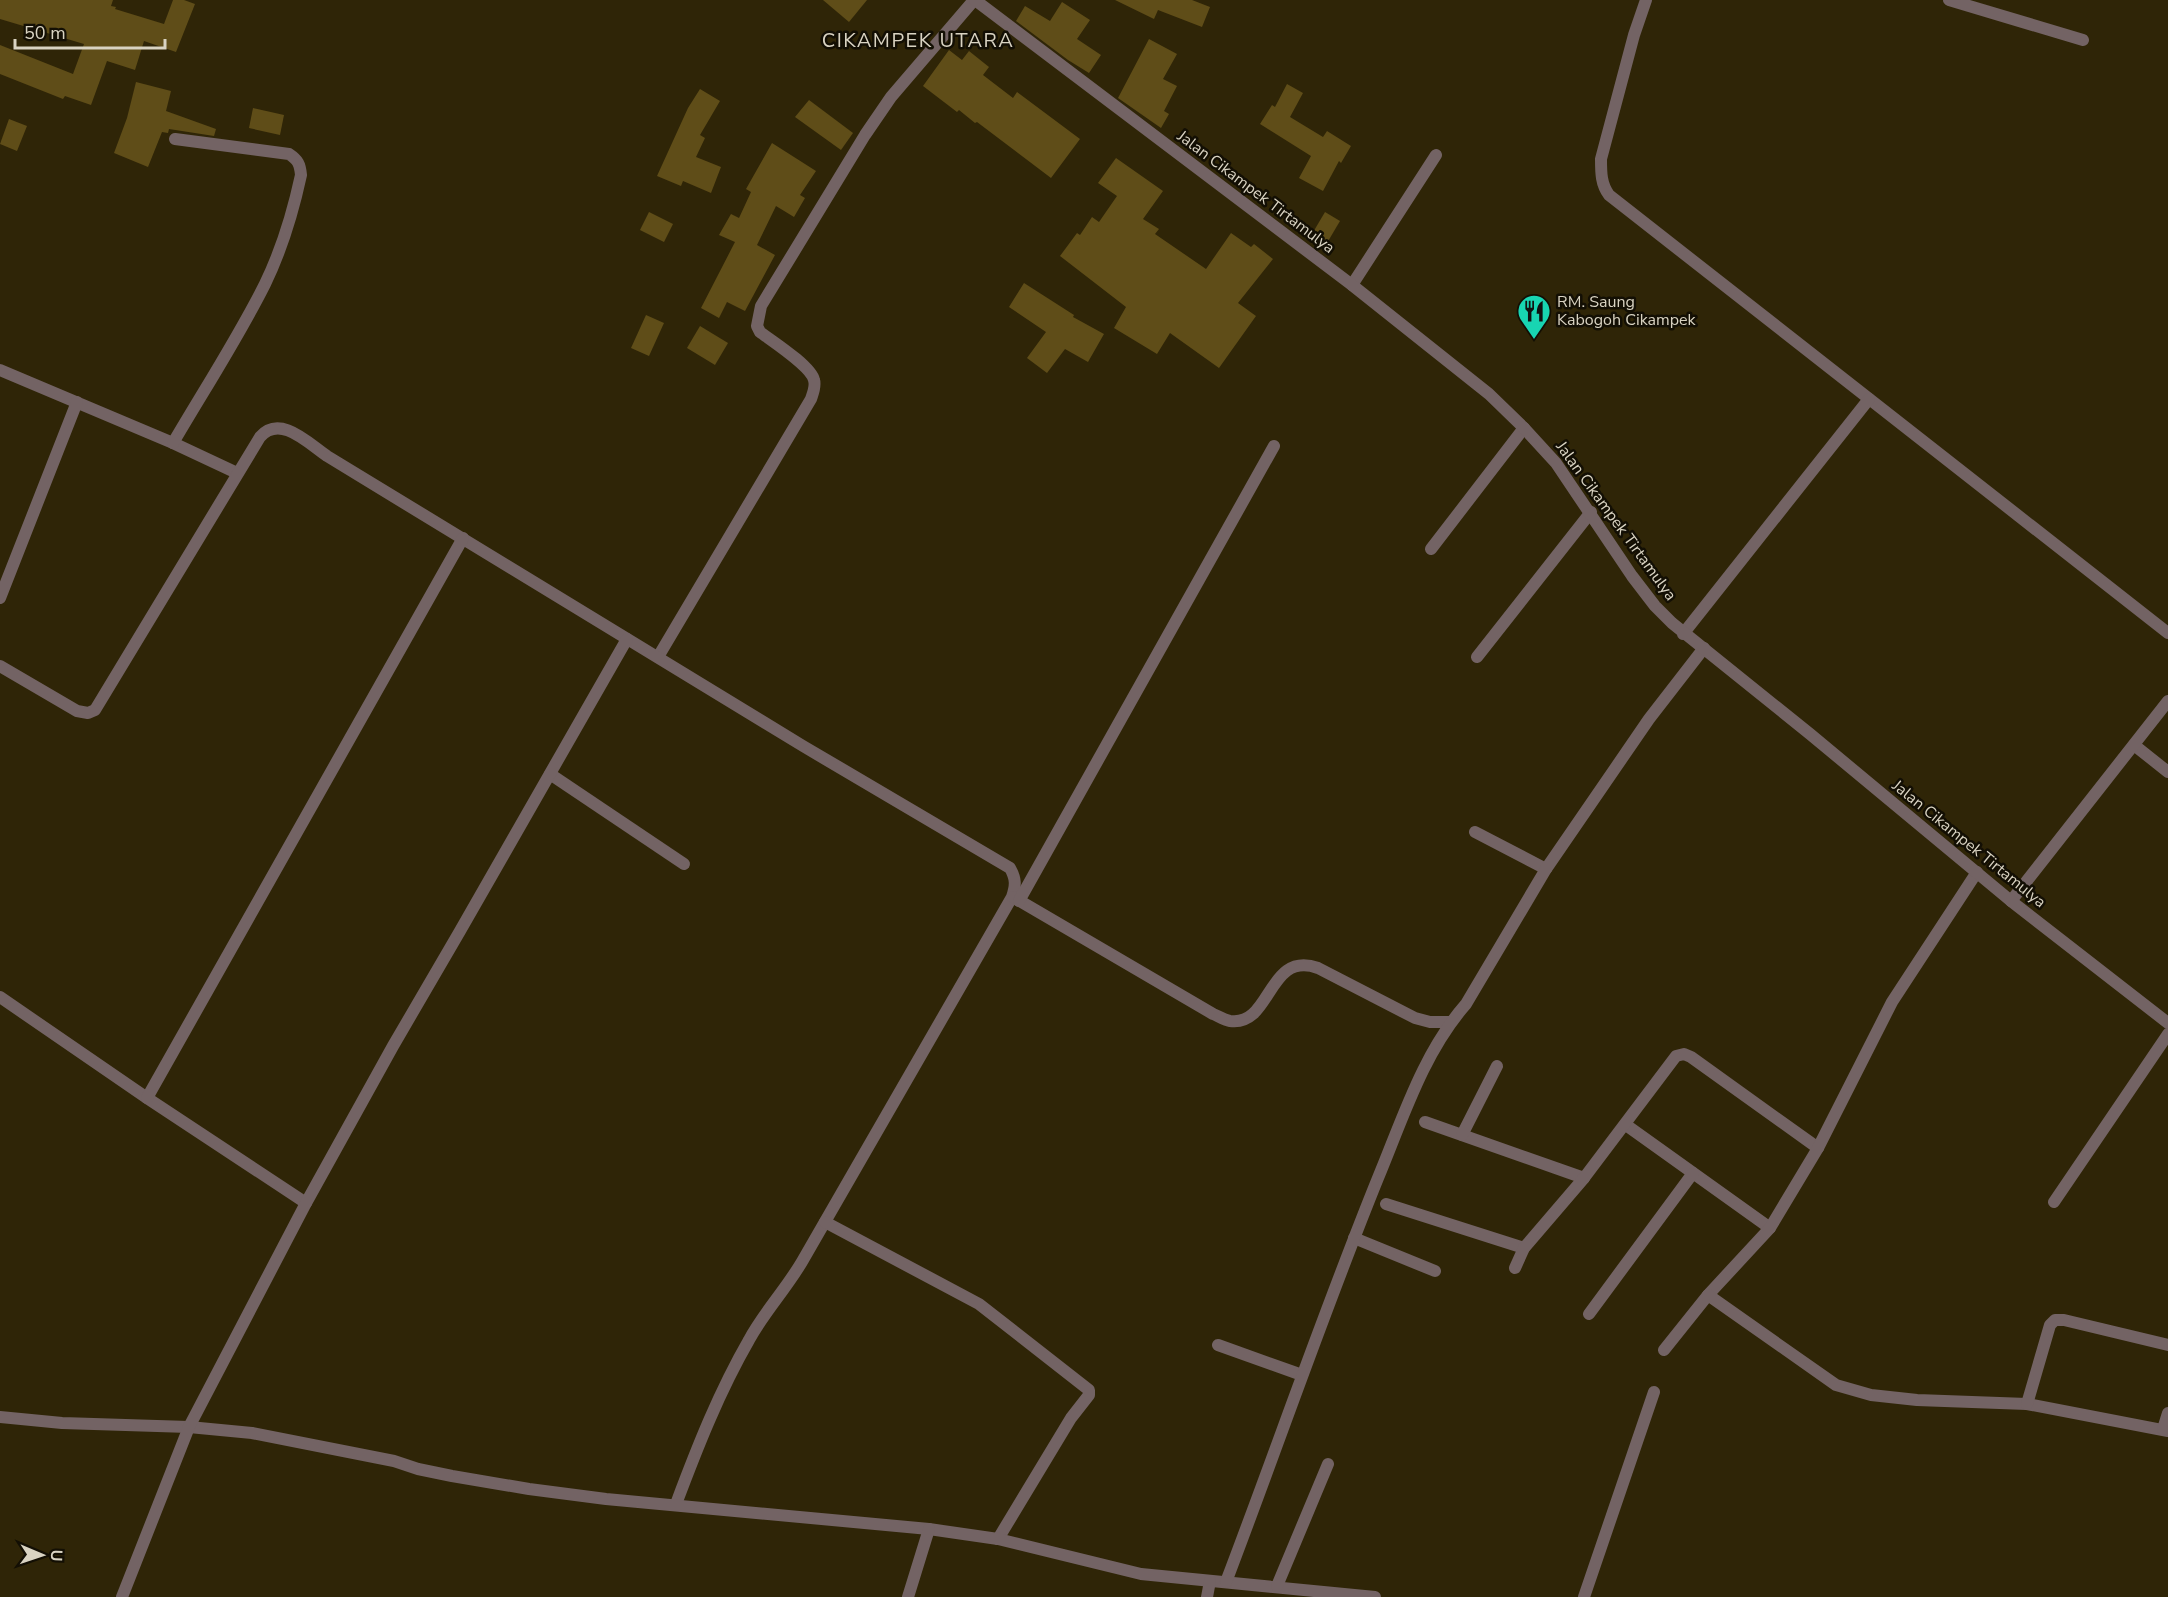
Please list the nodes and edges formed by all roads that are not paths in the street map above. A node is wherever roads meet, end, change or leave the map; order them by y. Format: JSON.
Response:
{"nodes":[{"id":1,"x":975,"y":0,"type":"edge"},
{"id":2,"x":1646,"y":0,"type":"edge"},
{"id":3,"x":1949,"y":0,"type":"edge"},
{"id":4,"x":2083,"y":40,"type":"dead end"},
{"id":5,"x":175,"y":139,"type":"dead end"},
{"id":6,"x":1436,"y":155,"type":"dead end"},
{"id":7,"x":1352,"y":285,"type":"junction"},
{"id":8,"x":0,"y":370,"type":"edge"},
{"id":9,"x":1869,"y":399,"type":"junction"},
{"id":10,"x":77,"y":402,"type":"junction"},
{"id":11,"x":1524,"y":428,"type":"junction"},
{"id":12,"x":173,"y":443,"type":"junction"},
{"id":13,"x":1274,"y":446,"type":"dead end"},
{"id":14,"x":237,"y":473,"type":"junction"},
{"id":15,"x":1591,"y":512,"type":"junction"},
{"id":16,"x":463,"y":538,"type":"junction"},
{"id":17,"x":1431,"y":549,"type":"dead end"},
{"id":18,"x":0,"y":598,"type":"edge"},
{"id":19,"x":2168,"y":633,"type":"edge"},
{"id":20,"x":1683,"y":634,"type":"junction"},
{"id":21,"x":627,"y":639,"type":"junction"},
{"id":22,"x":1704,"y":648,"type":"junction"},
{"id":23,"x":658,"y":657,"type":"junction"},
{"id":24,"x":1477,"y":657,"type":"dead end"},
{"id":25,"x":0,"y":666,"type":"edge"},
{"id":26,"x":2168,"y":701,"type":"edge"},
{"id":27,"x":2134,"y":744,"type":"junction"},
{"id":28,"x":2168,"y":772,"type":"edge"},
{"id":29,"x":550,"y":774,"type":"junction"},
{"id":30,"x":1475,"y":832,"type":"dead end"},
{"id":31,"x":684,"y":864,"type":"dead end"},
{"id":32,"x":1546,"y":869,"type":"junction"},
{"id":33,"x":1977,"y":872,"type":"junction"},
{"id":34,"x":1015,"y":899,"type":"junction"},
{"id":35,"x":2011,"y":901,"type":"junction"},
{"id":36,"x":0,"y":997,"type":"edge"},
{"id":37,"x":1450,"y":1022,"type":"junction"},
{"id":38,"x":2168,"y":1023,"type":"edge"},
{"id":39,"x":2168,"y":1034,"type":"edge"},
{"id":40,"x":1497,"y":1066,"type":"dead end"},
{"id":41,"x":147,"y":1098,"type":"junction"},
{"id":42,"x":1425,"y":1122,"type":"dead end"},
{"id":43,"x":1626,"y":1125,"type":"junction"},
{"id":44,"x":1462,"y":1135,"type":"junction"},
{"id":45,"x":1818,"y":1148,"type":"junction"},
{"id":46,"x":1693,"y":1173,"type":"junction"},
{"id":47,"x":1584,"y":1178,"type":"junction"},
{"id":48,"x":2054,"y":1202,"type":"dead end"},
{"id":49,"x":306,"y":1203,"type":"junction"},
{"id":50,"x":1386,"y":1204,"type":"dead end"},
{"id":51,"x":825,"y":1222,"type":"junction"},
{"id":52,"x":1770,"y":1228,"type":"junction"},
{"id":53,"x":1354,"y":1238,"type":"junction"},
{"id":54,"x":1524,"y":1248,"type":"junction"},
{"id":55,"x":1515,"y":1268,"type":"dead end"},
{"id":56,"x":1435,"y":1271,"type":"dead end"},
{"id":57,"x":1708,"y":1295,"type":"junction"},
{"id":58,"x":1589,"y":1314,"type":"dead end"},
{"id":59,"x":1218,"y":1345,"type":"dead end"},
{"id":60,"x":2168,"y":1345,"type":"edge"},
{"id":61,"x":1664,"y":1350,"type":"dead end"},
{"id":62,"x":1302,"y":1375,"type":"junction"},
{"id":63,"x":1654,"y":1392,"type":"dead end"},
{"id":64,"x":2027,"y":1404,"type":"junction"},
{"id":65,"x":2168,"y":1413,"type":"edge"},
{"id":66,"x":0,"y":1417,"type":"edge"},
{"id":67,"x":189,"y":1427,"type":"junction"},
{"id":68,"x":2166,"y":1430,"type":"edge"},
{"id":69,"x":1328,"y":1464,"type":"dead end"},
{"id":70,"x":676,"y":1504,"type":"junction"},
{"id":71,"x":929,"y":1529,"type":"junction"},
{"id":72,"x":998,"y":1539,"type":"junction"},
{"id":73,"x":1210,"y":1581,"type":"junction"},
{"id":74,"x":1226,"y":1582,"type":"junction"},
{"id":75,"x":1278,"y":1586,"type":"junction"},
{"id":76,"x":122,"y":1597,"type":"edge"},
{"id":77,"x":908,"y":1597,"type":"edge"},
{"id":78,"x":1207,"y":1597,"type":"edge"},
{"id":79,"x":1375,"y":1597,"type":"edge"},
{"id":80,"x":1584,"y":1597,"type":"edge"}],
"edges":[{"from":1,"to":7,"type":"street","name":"Jalan Cikampek Tirtamulya"},
{"from":1,"to":23,"type":"street"},
{"from":2,"to":9,"type":"street"},
{"from":3,"to":4,"type":"street"},
{"from":5,"to":12,"type":"street"},
{"from":6,"to":7,"type":"street"},
{"from":7,"to":11,"type":"street","name":"Jalan Cikampek Tirtamulya"},
{"from":8,"to":10,"type":"street"},
{"from":9,"to":19,"type":"street"},
{"from":9,"to":20,"type":"street"},
{"from":10,"to":12,"type":"street"},
{"from":10,"to":18,"type":"street"},
{"from":11,"to":15,"type":"street","name":"Jalan Cikampek Tirtamulya"},
{"from":11,"to":17,"type":"street"},
{"from":12,"to":14,"type":"street"},
{"from":13,"to":34,"type":"street"},
{"from":14,"to":16,"type":"street"},
{"from":14,"to":25,"type":"street"},
{"from":15,"to":20,"type":"street","name":"Jalan Cikampek Tirtamulya"},
{"from":15,"to":24,"type":"street"},
{"from":16,"to":21,"type":"street"},
{"from":16,"to":41,"type":"street"},
{"from":20,"to":22,"type":"street","name":"Jalan Cikampek Tirtamulya"},
{"from":21,"to":23,"type":"street"},
{"from":21,"to":29,"type":"street"},
{"from":22,"to":32,"type":"street"},
{"from":22,"to":33,"type":"street","name":"Jalan Cikampek Tirtamulya"},
{"from":23,"to":34,"type":"street"},
{"from":26,"to":27,"type":"street"},
{"from":27,"to":28,"type":"street"},
{"from":27,"to":35,"type":"street"},
{"from":29,"to":31,"type":"street"},
{"from":29,"to":49,"type":"street"},
{"from":30,"to":32,"type":"street"},
{"from":32,"to":37,"type":"street"},
{"from":33,"to":35,"type":"street","name":"Jalan Cikampek Tirtamulya"},
{"from":33,"to":45,"type":"street"},
{"from":34,"to":37,"type":"street"},
{"from":34,"to":51,"type":"street"},
{"from":35,"to":38,"type":"street","name":"Jalan Cikampek Tirtamulya"},
{"from":36,"to":41,"type":"street"},
{"from":37,"to":53,"type":"street"},
{"from":39,"to":48,"type":"street"},
{"from":40,"to":44,"type":"street"},
{"from":41,"to":49,"type":"street"},
{"from":42,"to":44,"type":"street"},
{"from":43,"to":45,"type":"street"},
{"from":43,"to":46,"type":"street"},
{"from":43,"to":47,"type":"street"},
{"from":44,"to":47,"type":"street"},
{"from":45,"to":52,"type":"street"},
{"from":46,"to":52,"type":"street"},
{"from":46,"to":58,"type":"street"},
{"from":47,"to":54,"type":"street"},
{"from":49,"to":67,"type":"street"},
{"from":50,"to":54,"type":"street"},
{"from":51,"to":70,"type":"street"},
{"from":51,"to":72,"type":"street"},
{"from":52,"to":57,"type":"street"},
{"from":53,"to":56,"type":"street"},
{"from":53,"to":62,"type":"street"},
{"from":54,"to":55,"type":"street"},
{"from":57,"to":61,"type":"street"},
{"from":57,"to":64,"type":"street"},
{"from":59,"to":62,"type":"street"},
{"from":60,"to":64,"type":"street"},
{"from":62,"to":74,"type":"street"},
{"from":63,"to":80,"type":"street"},
{"from":64,"to":68,"type":"street"},
{"from":65,"to":68,"type":"street"},
{"from":66,"to":67,"type":"street"},
{"from":67,"to":70,"type":"street"},
{"from":67,"to":76,"type":"street"},
{"from":69,"to":75,"type":"street"},
{"from":70,"to":71,"type":"street"},
{"from":71,"to":72,"type":"street"},
{"from":71,"to":77,"type":"street"},
{"from":72,"to":73,"type":"street"},
{"from":73,"to":74,"type":"street"},
{"from":73,"to":78,"type":"street"},
{"from":74,"to":75,"type":"street"},
{"from":75,"to":79,"type":"street"}]}
